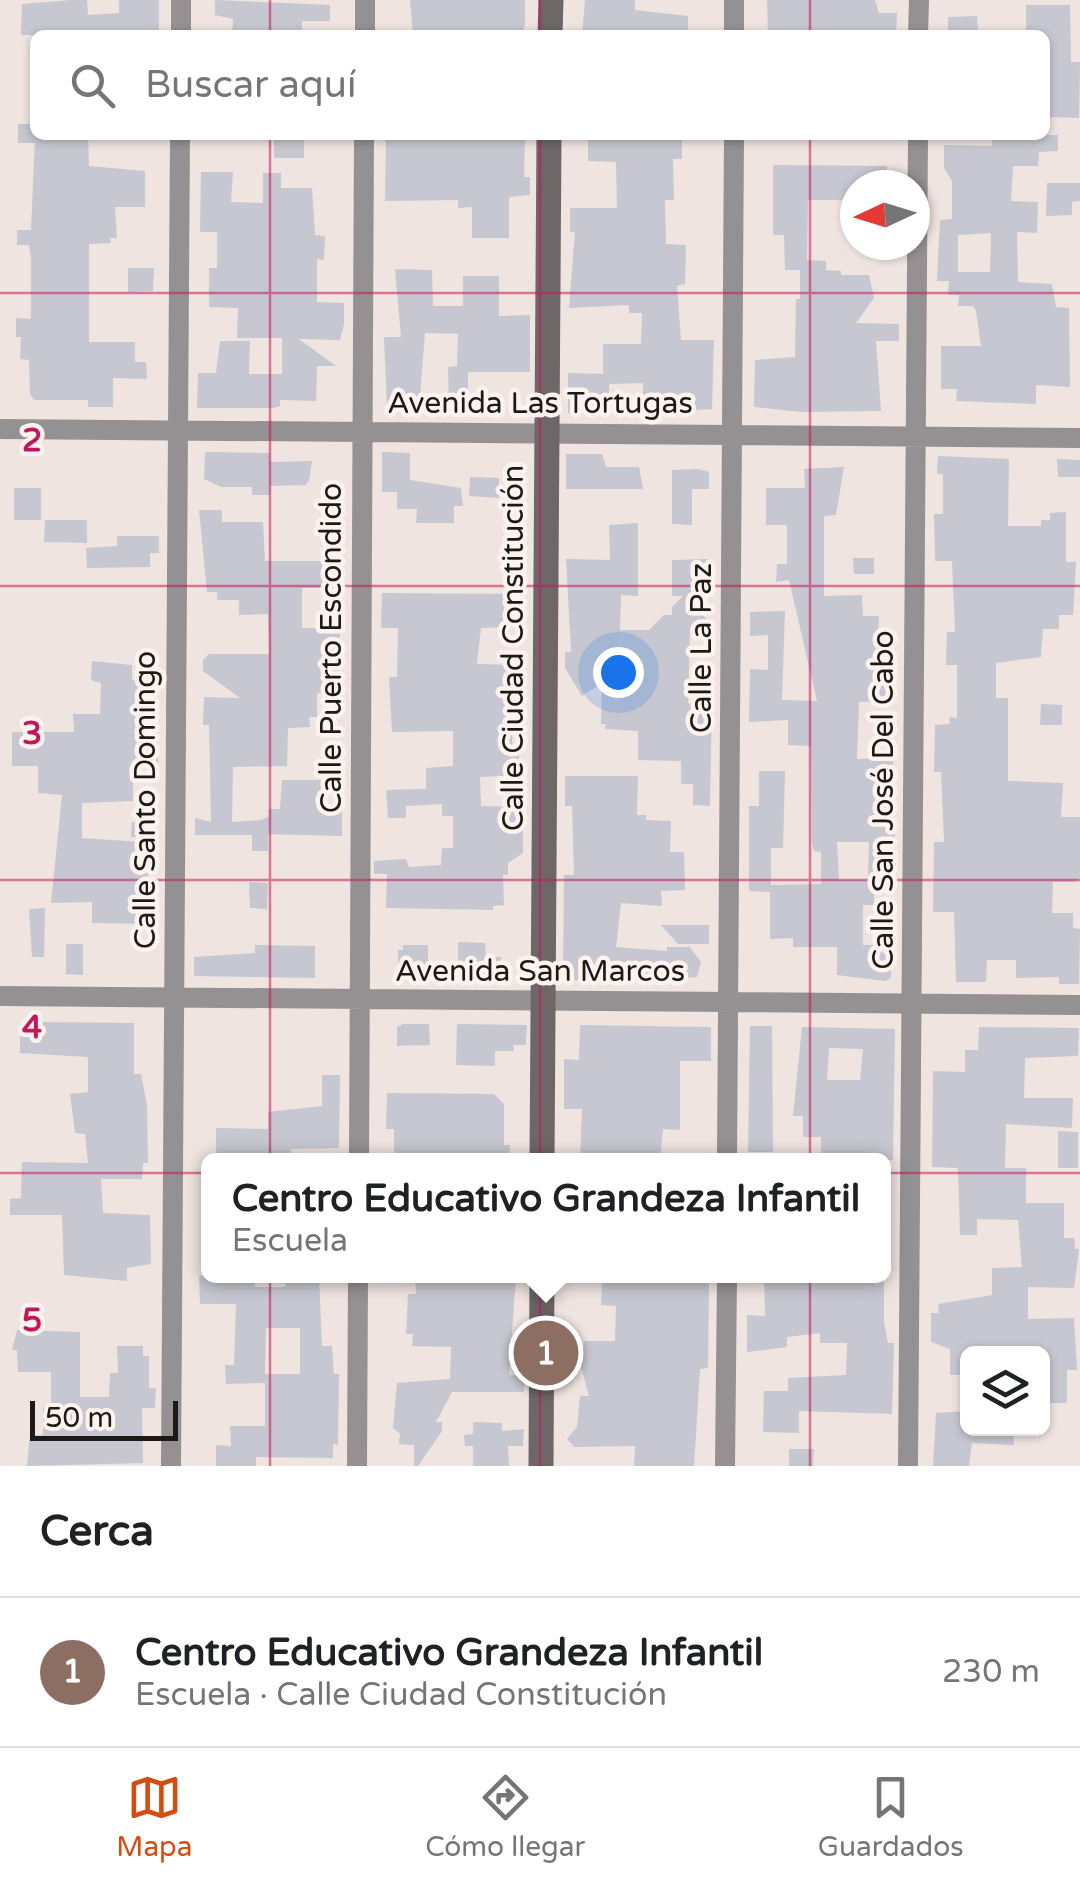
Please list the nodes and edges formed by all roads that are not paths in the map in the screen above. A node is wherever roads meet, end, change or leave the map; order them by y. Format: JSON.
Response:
{"nodes":[{"id":1,"x":181,"y":0,"type":"edge"},
{"id":2,"x":365,"y":0,"type":"edge"},
{"id":3,"x":551,"y":0,"type":"edge"},
{"id":4,"x":734,"y":0,"type":"edge"},
{"id":5,"x":919,"y":0,"type":"edge"},
{"id":6,"x":181,"y":30,"type":"edge"},
{"id":7,"x":365,"y":30,"type":"edge"},
{"id":8,"x":550,"y":30,"type":"edge"},
{"id":9,"x":734,"y":30,"type":"edge"},
{"id":10,"x":918,"y":30,"type":"edge"},
{"id":11,"x":180,"y":140,"type":"edge"},
{"id":12,"x":364,"y":140,"type":"edge"},
{"id":13,"x":549,"y":140,"type":"edge"},
{"id":14,"x":734,"y":140,"type":"edge"},
{"id":15,"x":918,"y":140,"type":"edge"},
{"id":16,"x":0,"y":429,"type":"edge"},
{"id":17,"x":178,"y":430,"type":"junction"},
{"id":18,"x":362,"y":432,"type":"junction"},
{"id":19,"x":546,"y":433,"type":"junction"},
{"id":20,"x":732,"y":435,"type":"junction"},
{"id":21,"x":916,"y":436,"type":"junction"},
{"id":22,"x":1080,"y":438,"type":"edge"},
{"id":23,"x":0,"y":996,"type":"edge"},
{"id":24,"x":174,"y":998,"type":"junction"},
{"id":25,"x":360,"y":999,"type":"junction"},
{"id":26,"x":544,"y":1000,"type":"junction"},
{"id":27,"x":728,"y":1002,"type":"junction"},
{"id":28,"x":912,"y":1004,"type":"junction"},
{"id":29,"x":1080,"y":1005,"type":"edge"},
{"id":30,"x":359,"y":1153,"type":"edge"},
{"id":31,"x":542,"y":1153,"type":"edge"},
{"id":32,"x":727,"y":1153,"type":"edge"},
{"id":33,"x":358,"y":1283,"type":"edge"},
{"id":34,"x":542,"y":1283,"type":"edge"},
{"id":35,"x":727,"y":1283,"type":"edge"},
{"id":36,"x":171,"y":1466,"type":"edge"},
{"id":37,"x":357,"y":1466,"type":"edge"},
{"id":38,"x":541,"y":1466,"type":"edge"},
{"id":39,"x":726,"y":1466,"type":"edge"},
{"id":40,"x":908,"y":1466,"type":"edge"}],
"edges":[{"from":1,"to":6,"type":"street"},
{"from":2,"to":7,"type":"street"},
{"from":3,"to":8,"type":"street"},
{"from":4,"to":9,"type":"street"},
{"from":5,"to":10,"type":"street"},
{"from":11,"to":17,"type":"street","name":"Calle Santo Domingo"},
{"from":12,"to":18,"type":"street","name":"Calle Puerto Escondido"},
{"from":13,"to":19,"type":"street","name":"Calle Ciudad Constitución"},
{"from":14,"to":20,"type":"street","name":"Calle La Paz"},
{"from":15,"to":21,"type":"street","name":"Calle San José Del Cabo"},
{"from":16,"to":17,"type":"street","name":"Avenida Las Tortugas"},
{"from":17,"to":18,"type":"street","name":"Avenida Las Tortugas"},
{"from":17,"to":24,"type":"street","name":"Calle Santo Domingo"},
{"from":18,"to":19,"type":"street","name":"Avenida Las Tortugas"},
{"from":18,"to":25,"type":"street","name":"Calle Puerto Escondido"},
{"from":19,"to":20,"type":"street","name":"Avenida Las Tortugas"},
{"from":19,"to":26,"type":"street","name":"Calle Ciudad Constitución"},
{"from":20,"to":21,"type":"street","name":"Avenida Las Tortugas"},
{"from":20,"to":27,"type":"street","name":"Calle La Paz"},
{"from":21,"to":22,"type":"street","name":"Avenida Las Tortugas"},
{"from":21,"to":28,"type":"street","name":"Calle San José Del Cabo"},
{"from":23,"to":24,"type":"street","name":"Avenida San Marcos"},
{"from":24,"to":25,"type":"street","name":"Avenida San Marcos"},
{"from":24,"to":36,"type":"street","name":"Calle Santo Domingo"},
{"from":25,"to":26,"type":"street","name":"Avenida San Marcos"},
{"from":25,"to":30,"type":"street","name":"Calle Puerto Escondido"},
{"from":26,"to":27,"type":"street","name":"Avenida San Marcos"},
{"from":26,"to":31,"type":"street","name":"Calle Ciudad Constitución"},
{"from":27,"to":28,"type":"street","name":"Avenida San Marcos"},
{"from":27,"to":32,"type":"street","name":"Calle La Paz"},
{"from":28,"to":29,"type":"street","name":"Avenida San Marcos"},
{"from":28,"to":40,"type":"street","name":"Calle San José Del Cabo"},
{"from":33,"to":37,"type":"street"},
{"from":34,"to":38,"type":"street"},
{"from":35,"to":39,"type":"street"}]}
